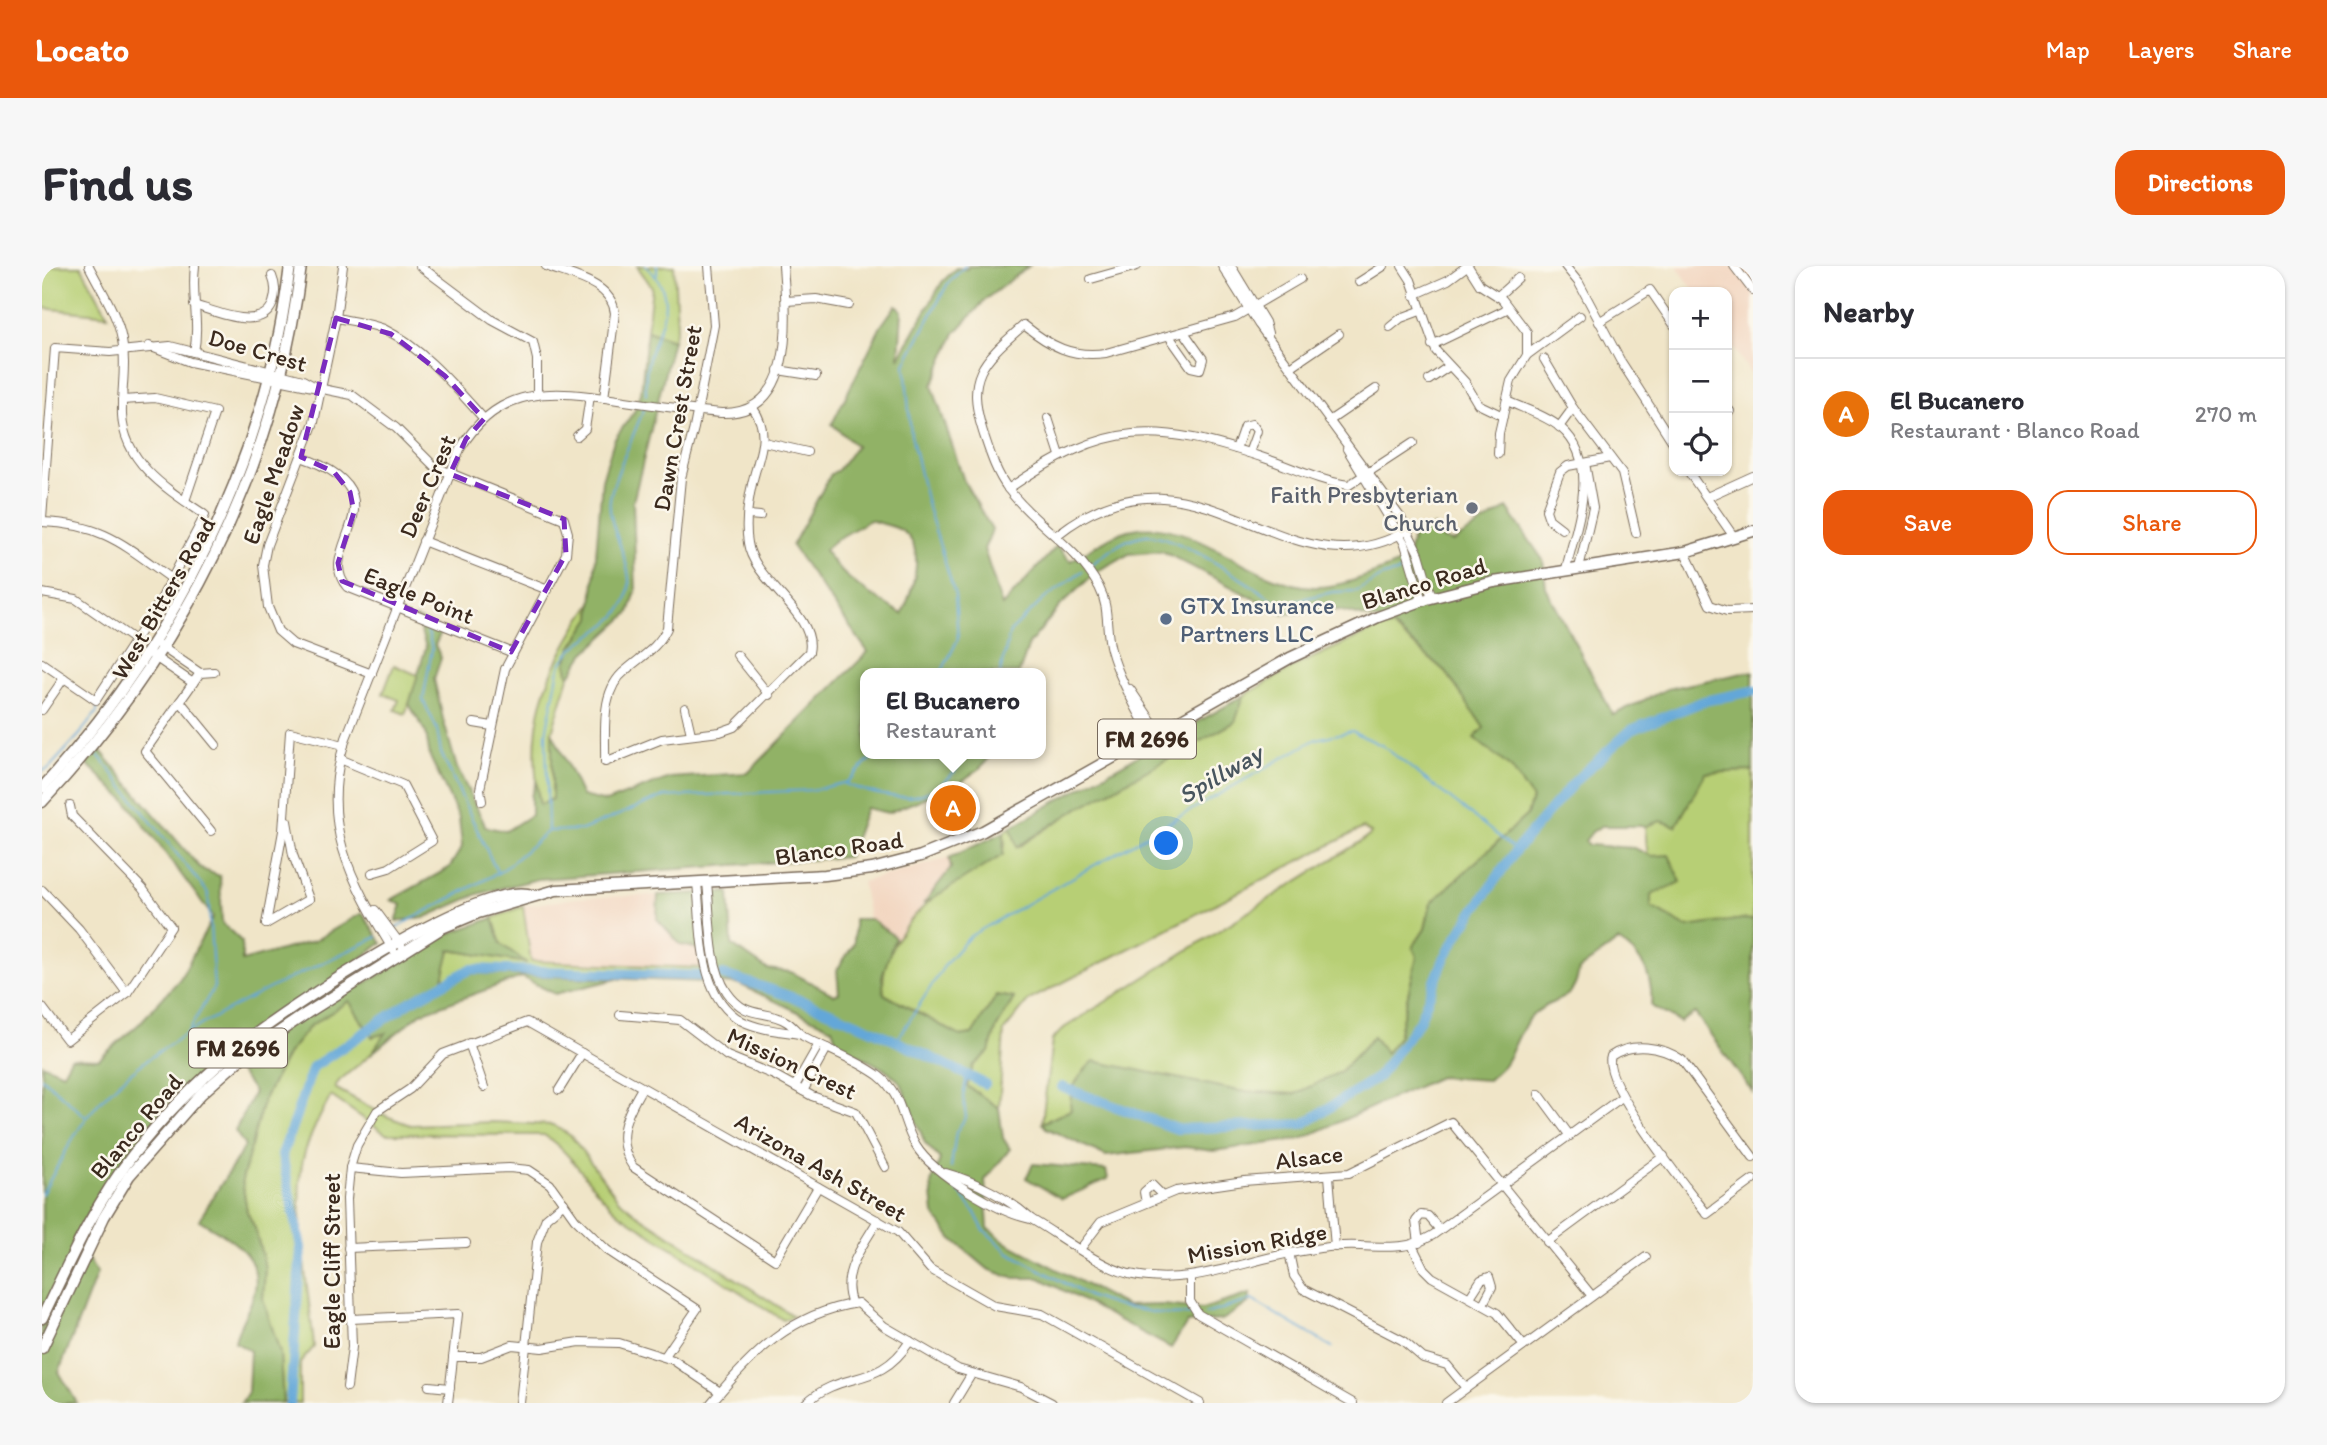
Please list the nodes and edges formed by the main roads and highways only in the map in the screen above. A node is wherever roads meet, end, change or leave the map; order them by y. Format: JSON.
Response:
{"nodes":[{"id":1,"x":290,"y":266,"type":"edge"},
{"id":2,"x":301,"y":266,"type":"edge"},
{"id":3,"x":276,"y":377,"type":"junction"},
{"id":4,"x":1753,"y":531,"type":"edge"},
{"id":5,"x":66,"y":769,"type":"junction"},
{"id":6,"x":42,"y":788,"type":"edge"},
{"id":7,"x":42,"y":802,"type":"edge"},
{"id":8,"x":221,"y":1070,"type":"junction"},
{"id":9,"x":54,"y":1293,"type":"junction"},
{"id":10,"x":65,"y":1298,"type":"junction"},
{"id":11,"x":42,"y":1318,"type":"edge"},
{"id":12,"x":42,"y":1348,"type":"edge"}],
"edges":[{"from":1,"to":3,"type":"main road","name":"West Bitters Road"},
{"from":2,"to":3,"type":"main road","name":"West Bitters Road"},
{"from":3,"to":5,"type":"main road","name":"West Bitters Road"},
{"from":4,"to":8,"type":"main road","name":"Blanco Road","number":"FM 2696"},
{"from":5,"to":6,"type":"main road","name":"West Bitters Road"},
{"from":5,"to":7,"type":"main road","name":"West Bitters Road"},
{"from":8,"to":9,"type":"main road","name":"Blanco Road","number":"FM 2696"},
{"from":8,"to":10,"type":"main road","name":"Blanco Road","number":"FM 2696"},
{"from":9,"to":10,"type":"main road"},
{"from":9,"to":11,"type":"main road","name":"Blanco Road","number":"FM 2696"},
{"from":10,"to":12,"type":"main road","name":"Blanco Road","number":"FM 2696"}]}
